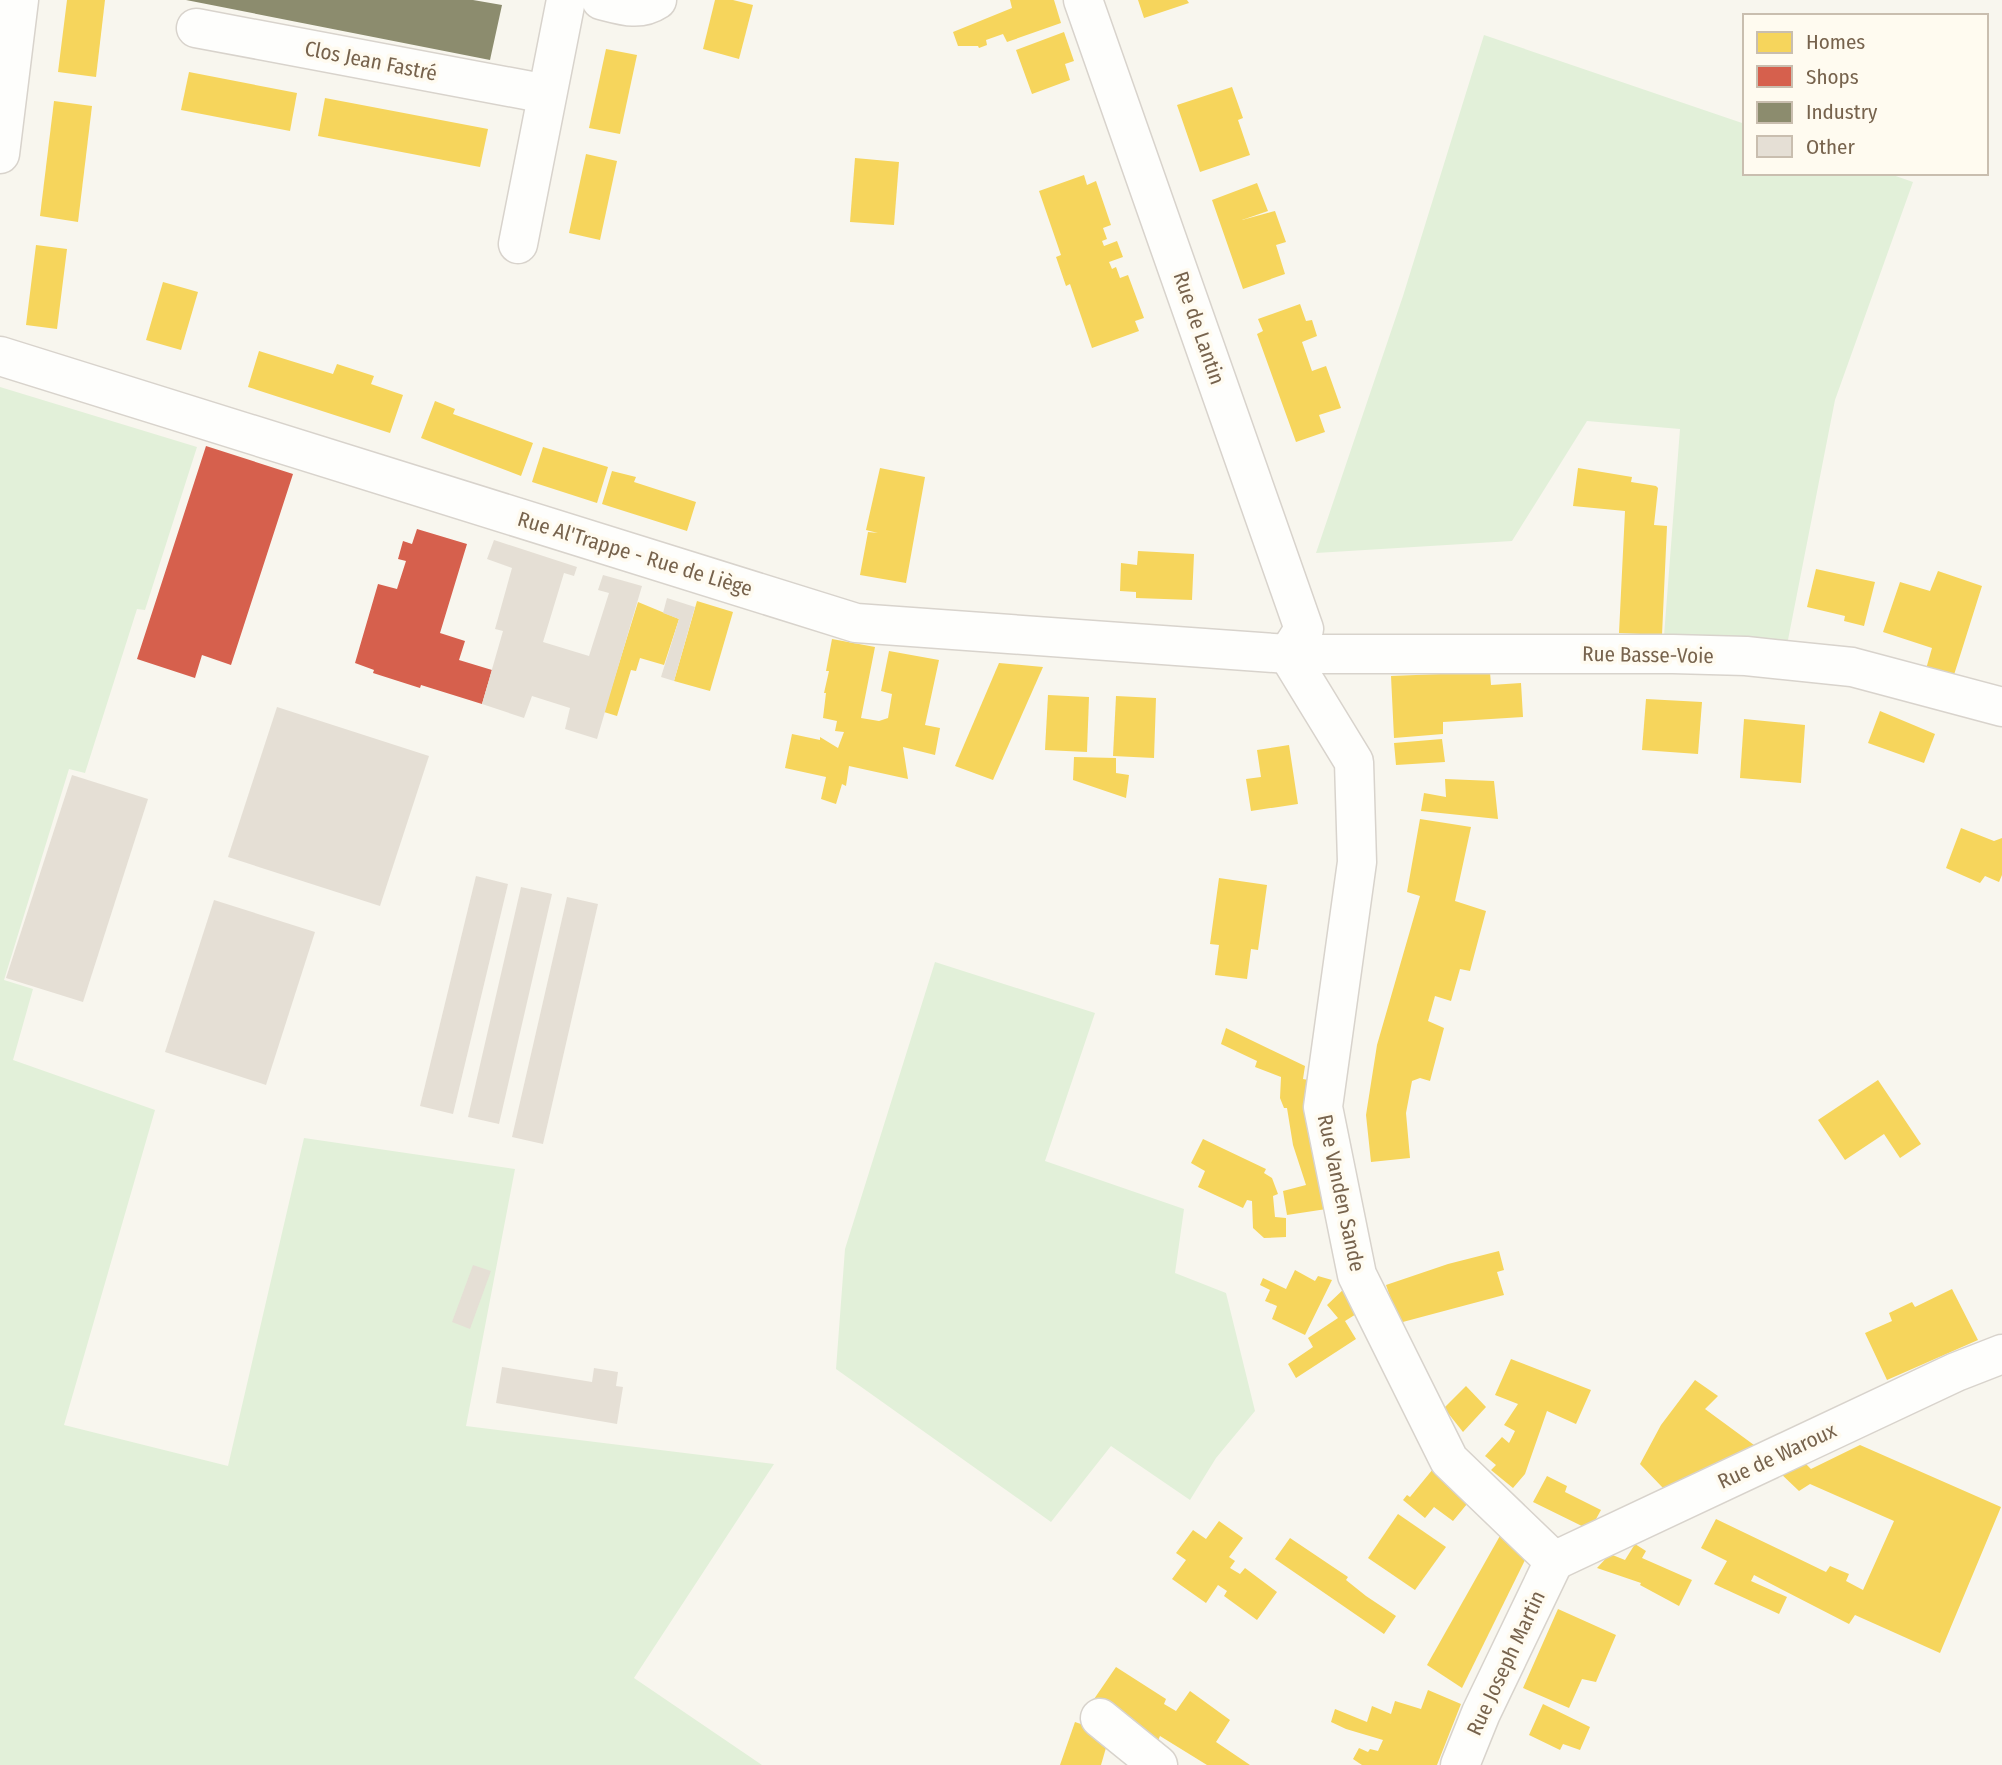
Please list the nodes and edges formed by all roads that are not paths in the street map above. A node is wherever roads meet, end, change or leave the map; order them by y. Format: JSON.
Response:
{"nodes":[{"id":1,"x":19,"y":0,"type":"edge"},
{"id":2,"x":566,"y":0,"type":"edge"},
{"id":3,"x":601,"y":0,"type":"edge"},
{"id":4,"x":657,"y":0,"type":"edge"},
{"id":5,"x":1083,"y":0,"type":"edge"},
{"id":6,"x":196,"y":28,"type":"dead end"},
{"id":7,"x":547,"y":94,"type":"junction"},
{"id":8,"x":0,"y":154,"type":"edge"},
{"id":9,"x":518,"y":244,"type":"dead end"},
{"id":10,"x":0,"y":356,"type":"edge"},
{"id":11,"x":1288,"y":654,"type":"junction"},
{"id":12,"x":2002,"y":707,"type":"edge"},
{"id":13,"x":2002,"y":1354,"type":"edge"},
{"id":14,"x":1554,"y":1561,"type":"junction"},
{"id":15,"x":1100,"y":1718,"type":"dead end"},
{"id":16,"x":1158,"y":1765,"type":"edge"},
{"id":17,"x":1460,"y":1765,"type":"edge"}],
"edges":[{"from":1,"to":8,"type":"street"},
{"from":2,"to":7,"type":"street"},
{"from":3,"to":4,"type":"street"},
{"from":5,"to":11,"type":"street","name":"Rue de Lantin"},
{"from":6,"to":7,"type":"street","name":"Clos Jean Fastré"},
{"from":7,"to":9,"type":"street"},
{"from":10,"to":11,"type":"street","name":"Rue Al'Trappe - Rue de Liège"},
{"from":11,"to":12,"type":"street","name":"Rue Basse-Voie"},
{"from":11,"to":14,"type":"street","name":"Rue Vanden Sande"},
{"from":13,"to":14,"type":"street","name":"Rue de Waroux"},
{"from":14,"to":17,"type":"street","name":"Rue Joseph Martin"},
{"from":15,"to":16,"type":"street"}]}
